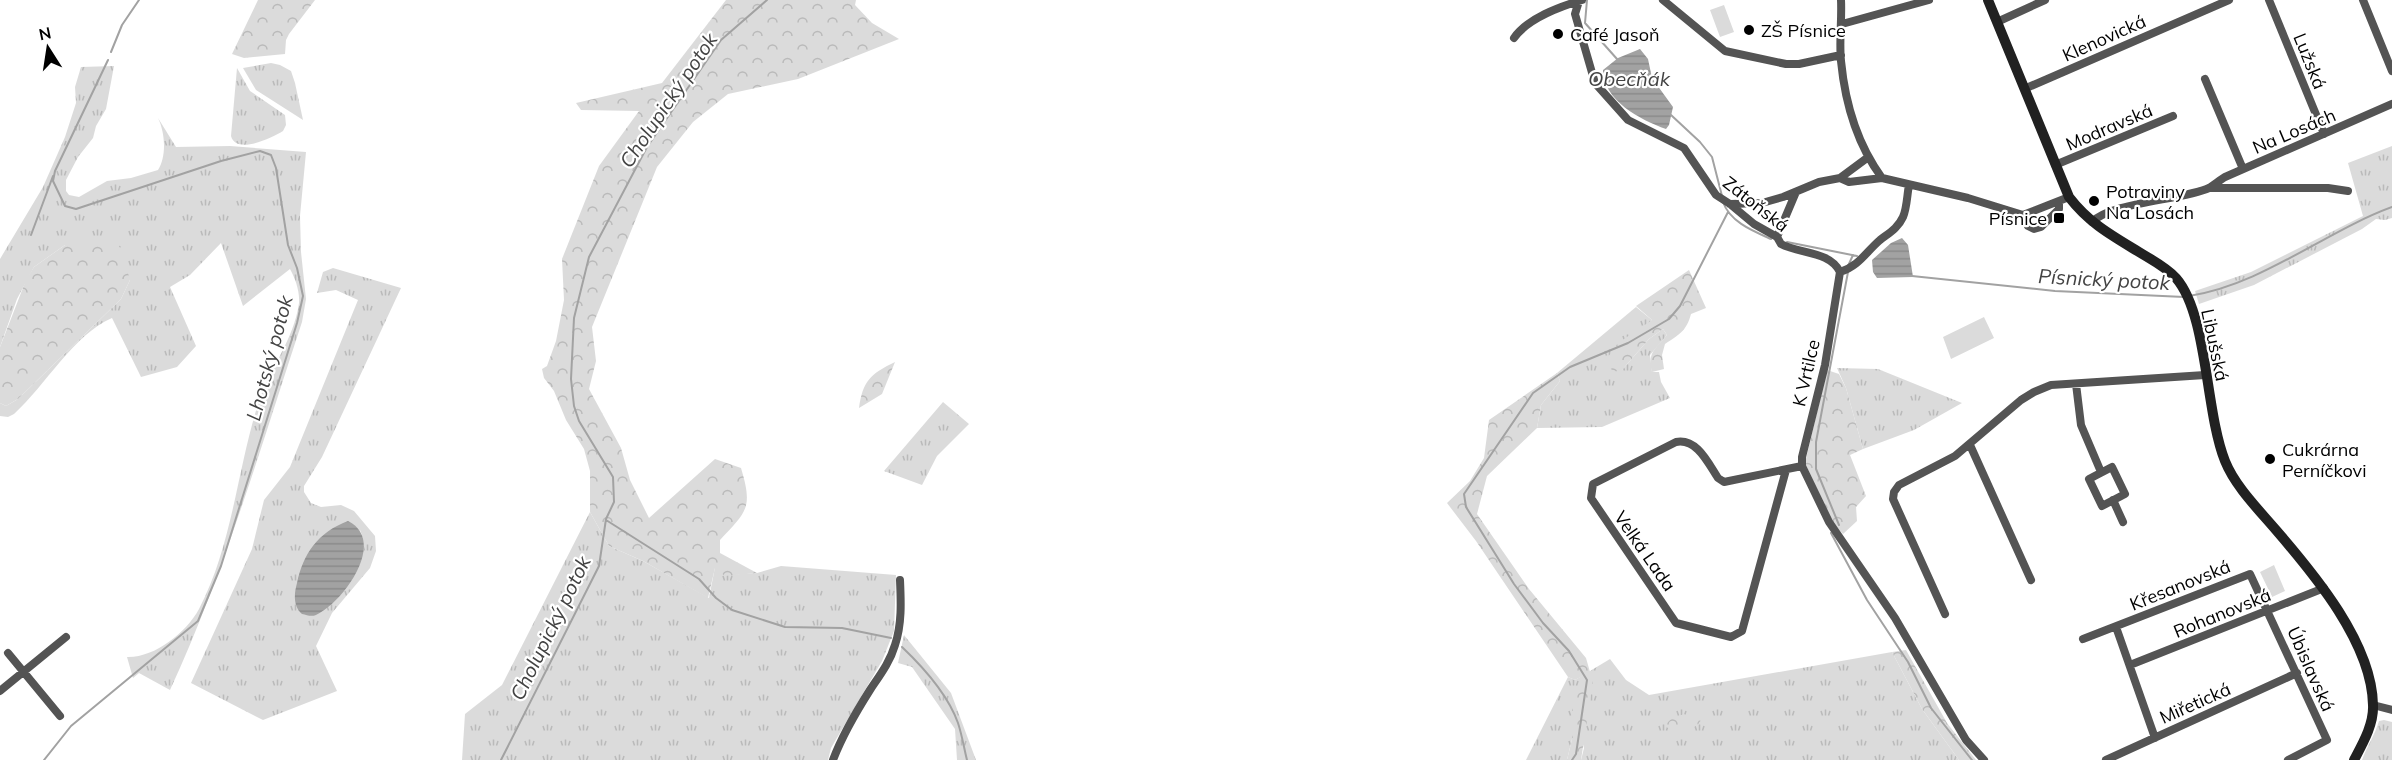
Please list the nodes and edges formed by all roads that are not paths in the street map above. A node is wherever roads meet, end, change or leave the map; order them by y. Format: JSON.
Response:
{"nodes":[{"id":1,"x":1663,"y":0,"type":"edge"},
{"id":2,"x":1840,"y":0,"type":"edge"},
{"id":3,"x":1929,"y":0,"type":"edge"},
{"id":4,"x":1988,"y":0,"type":"edge"},
{"id":5,"x":2044,"y":0,"type":"edge"},
{"id":6,"x":2229,"y":0,"type":"edge"},
{"id":7,"x":2269,"y":0,"type":"edge"},
{"id":8,"x":2363,"y":0,"type":"edge"},
{"id":9,"x":1581,"y":1,"type":"edge"},
{"id":10,"x":1997,"y":22,"type":"junction"},
{"id":11,"x":1842,"y":24,"type":"junction"},
{"id":12,"x":1514,"y":38,"type":"dead end"},
{"id":13,"x":1841,"y":55,"type":"junction"},
{"id":14,"x":2392,"y":71,"type":"edge"},
{"id":15,"x":2205,"y":79,"type":"dead end"},
{"id":16,"x":2024,"y":89,"type":"junction"},
{"id":17,"x":2392,"y":104,"type":"edge"},
{"id":18,"x":2173,"y":117,"type":"dead end"},
{"id":19,"x":2324,"y":134,"type":"junction"},
{"id":20,"x":1867,"y":158,"type":"junction"},
{"id":21,"x":2055,"y":165,"type":"junction"},
{"id":22,"x":2243,"y":169,"type":"junction"},
{"id":23,"x":1840,"y":178,"type":"junction"},
{"id":24,"x":1882,"y":178,"type":"junction"},
{"id":25,"x":1909,"y":185,"type":"junction"},
{"id":26,"x":2209,"y":188,"type":"junction"},
{"id":27,"x":2348,"y":190,"type":"dead end"},
{"id":28,"x":1796,"y":192,"type":"junction"},
{"id":29,"x":2064,"y":199,"type":"junction"},
{"id":30,"x":1724,"y":200,"type":"junction"},
{"id":31,"x":2023,"y":216,"type":"junction"},
{"id":32,"x":2092,"y":222,"type":"junction"},
{"id":33,"x":1777,"y":237,"type":"junction"},
{"id":34,"x":1846,"y":270,"type":"junction"},
{"id":35,"x":2205,"y":375,"type":"junction"},
{"id":36,"x":2076,"y":384,"type":"junction"},
{"id":37,"x":1970,"y":445,"type":"junction"},
{"id":38,"x":1802,"y":466,"type":"junction"},
{"id":39,"x":1786,"y":470,"type":"junction"},
{"id":40,"x":2101,"y":472,"type":"junction"},
{"id":41,"x":2113,"y":500,"type":"junction"},
{"id":42,"x":2123,"y":522,"type":"dead end"},
{"id":43,"x":900,"y":580,"type":"dead end"},
{"id":44,"x":2031,"y":580,"type":"dead end"},
{"id":45,"x":2324,"y":588,"type":"junction"},
{"id":46,"x":2269,"y":610,"type":"junction"},
{"id":47,"x":1945,"y":614,"type":"dead end"},
{"id":48,"x":2116,"y":627,"type":"junction"},
{"id":49,"x":66,"y":637,"type":"dead end"},
{"id":50,"x":2083,"y":639,"type":"dead end"},
{"id":51,"x":8,"y":653,"type":"dead end"},
{"id":52,"x":2130,"y":665,"type":"junction"},
{"id":53,"x":23,"y":672,"type":"junction"},
{"id":54,"x":2297,"y":674,"type":"junction"},
{"id":55,"x":0,"y":691,"type":"edge"},
{"id":56,"x":2373,"y":705,"type":"junction"},
{"id":57,"x":2392,"y":710,"type":"edge"},
{"id":58,"x":60,"y":716,"type":"dead end"},
{"id":59,"x":2155,"y":738,"type":"junction"},
{"id":60,"x":833,"y":760,"type":"edge"},
{"id":61,"x":1984,"y":760,"type":"edge"},
{"id":62,"x":2106,"y":760,"type":"edge"},
{"id":63,"x":2288,"y":760,"type":"edge"},
{"id":64,"x":2354,"y":760,"type":"edge"}],
"edges":[{"from":1,"to":13,"type":"street"},
{"from":2,"to":11,"type":"street"},
{"from":3,"to":11,"type":"street"},
{"from":4,"to":10,"type":"street","name":"Libušská"},
{"from":5,"to":10,"type":"street"},
{"from":6,"to":16,"type":"street","name":"Klenovická"},
{"from":7,"to":19,"type":"street","name":"Lužská"},
{"from":8,"to":14,"type":"street"},
{"from":9,"to":12,"type":"street"},
{"from":9,"to":30,"type":"street","name":"Zátoňská"},
{"from":10,"to":16,"type":"street","name":"Libušská"},
{"from":11,"to":13,"type":"street"},
{"from":13,"to":20,"type":"street"},
{"from":15,"to":22,"type":"street"},
{"from":16,"to":21,"type":"street","name":"Libušská"},
{"from":17,"to":19,"type":"street","name":"Na Losách"},
{"from":18,"to":21,"type":"street","name":"Modravská"},
{"from":19,"to":22,"type":"street","name":"Na Losách"},
{"from":20,"to":23,"type":"street"},
{"from":20,"to":24,"type":"street"},
{"from":21,"to":29,"type":"street","name":"Libušská"},
{"from":22,"to":26,"type":"street","name":"Na Losách"},
{"from":23,"to":24,"type":"street"},
{"from":23,"to":28,"type":"street"},
{"from":24,"to":25,"type":"street"},
{"from":25,"to":31,"type":"street"},
{"from":25,"to":34,"type":"street"},
{"from":26,"to":27,"type":"street","name":"Na Losách"},
{"from":26,"to":32,"type":"street","name":"Na Losách"},
{"from":28,"to":30,"type":"street"},
{"from":28,"to":33,"type":"street"},
{"from":29,"to":31,"type":"street"},
{"from":29,"to":31,"type":"street"},
{"from":29,"to":32,"type":"street","name":"Libušská"},
{"from":30,"to":33,"type":"street","name":"Zátoňská"},
{"from":32,"to":35,"type":"street","name":"Libušská"},
{"from":33,"to":34,"type":"street","name":"Zátoňská"},
{"from":34,"to":38,"type":"street","name":"K Vrtilce"},
{"from":35,"to":36,"type":"street"},
{"from":35,"to":45,"type":"street","name":"Libušská"},
{"from":36,"to":37,"type":"street"},
{"from":36,"to":40,"type":"street"},
{"from":37,"to":44,"type":"street"},
{"from":37,"to":47,"type":"street"},
{"from":38,"to":39,"type":"street","name":"Velká Lada"},
{"from":38,"to":61,"type":"street"},
{"from":39,"to":39,"type":"street","name":"Velká Lada"},
{"from":40,"to":41,"type":"street"},
{"from":40,"to":41,"type":"street"},
{"from":41,"to":42,"type":"street"},
{"from":43,"to":60,"type":"street"},
{"from":45,"to":46,"type":"street","name":"Rohanovská"},
{"from":45,"to":56,"type":"street","name":"Libušská"},
{"from":46,"to":48,"type":"street","name":"Křesanovská"},
{"from":46,"to":52,"type":"street","name":"Rohanovská"},
{"from":46,"to":54,"type":"street","name":"Úbislavská"},
{"from":48,"to":50,"type":"street","name":"Křesanovská"},
{"from":48,"to":52,"type":"street"},
{"from":49,"to":53,"type":"street"},
{"from":51,"to":53,"type":"street"},
{"from":52,"to":59,"type":"street"},
{"from":53,"to":55,"type":"street"},
{"from":53,"to":58,"type":"street"},
{"from":54,"to":59,"type":"street","name":"Miřetická"},
{"from":54,"to":63,"type":"street","name":"Úbislavská"},
{"from":56,"to":57,"type":"street"},
{"from":56,"to":64,"type":"street"},
{"from":59,"to":62,"type":"street","name":"Miřetická"}]}
